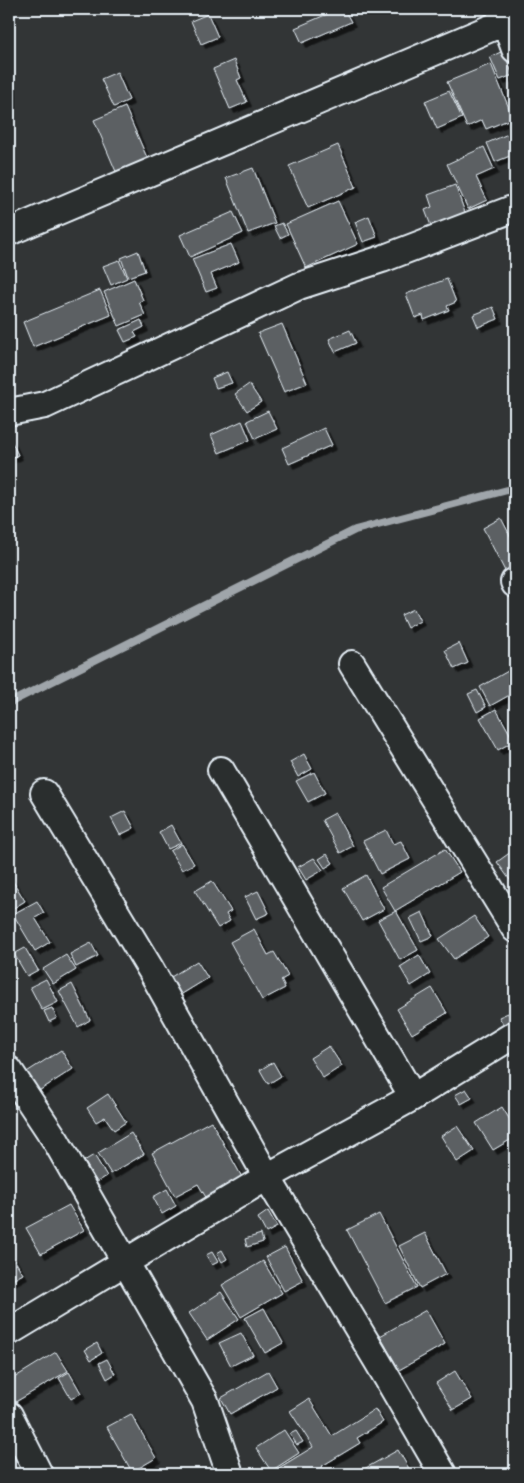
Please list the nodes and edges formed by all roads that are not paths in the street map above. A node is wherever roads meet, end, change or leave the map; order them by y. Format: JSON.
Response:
{"nodes":[{"id":1,"x":503,"y":16,"type":"edge"},
{"id":2,"x":515,"y":49,"type":"edge"},
{"id":3,"x":515,"y":208,"type":"edge"},
{"id":4,"x":9,"y":232,"type":"edge"},
{"id":5,"x":9,"y":412,"type":"edge"},
{"id":6,"x":352,"y":664,"type":"dead end"},
{"id":7,"x":221,"y":770,"type":"dead end"},
{"id":8,"x":44,"y":793,"type":"dead end"},
{"id":9,"x":515,"y":928,"type":"edge"},
{"id":10,"x":515,"y":1034,"type":"edge"},
{"id":11,"x":9,"y":1070,"type":"edge"},
{"id":12,"x":413,"y":1097,"type":"junction"},
{"id":13,"x":267,"y":1177,"type":"junction"},
{"id":14,"x":126,"y":1262,"type":"junction"},
{"id":15,"x":9,"y":1332,"type":"edge"},
{"id":16,"x":9,"y":1415,"type":"edge"},
{"id":17,"x":39,"y":1474,"type":"edge"},
{"id":18,"x":230,"y":1474,"type":"edge"},
{"id":19,"x":443,"y":1474,"type":"edge"}],
"edges":[{"from":1,"to":2,"type":"street"},
{"from":1,"to":4,"type":"street"},
{"from":3,"to":5,"type":"street"},
{"from":6,"to":9,"type":"street"},
{"from":7,"to":12,"type":"street"},
{"from":8,"to":13,"type":"street"},
{"from":10,"to":12,"type":"street"},
{"from":11,"to":14,"type":"street"},
{"from":12,"to":13,"type":"street"},
{"from":13,"to":14,"type":"street"},
{"from":13,"to":19,"type":"street"},
{"from":14,"to":15,"type":"street"},
{"from":14,"to":18,"type":"street"},
{"from":16,"to":17,"type":"street"}]}
